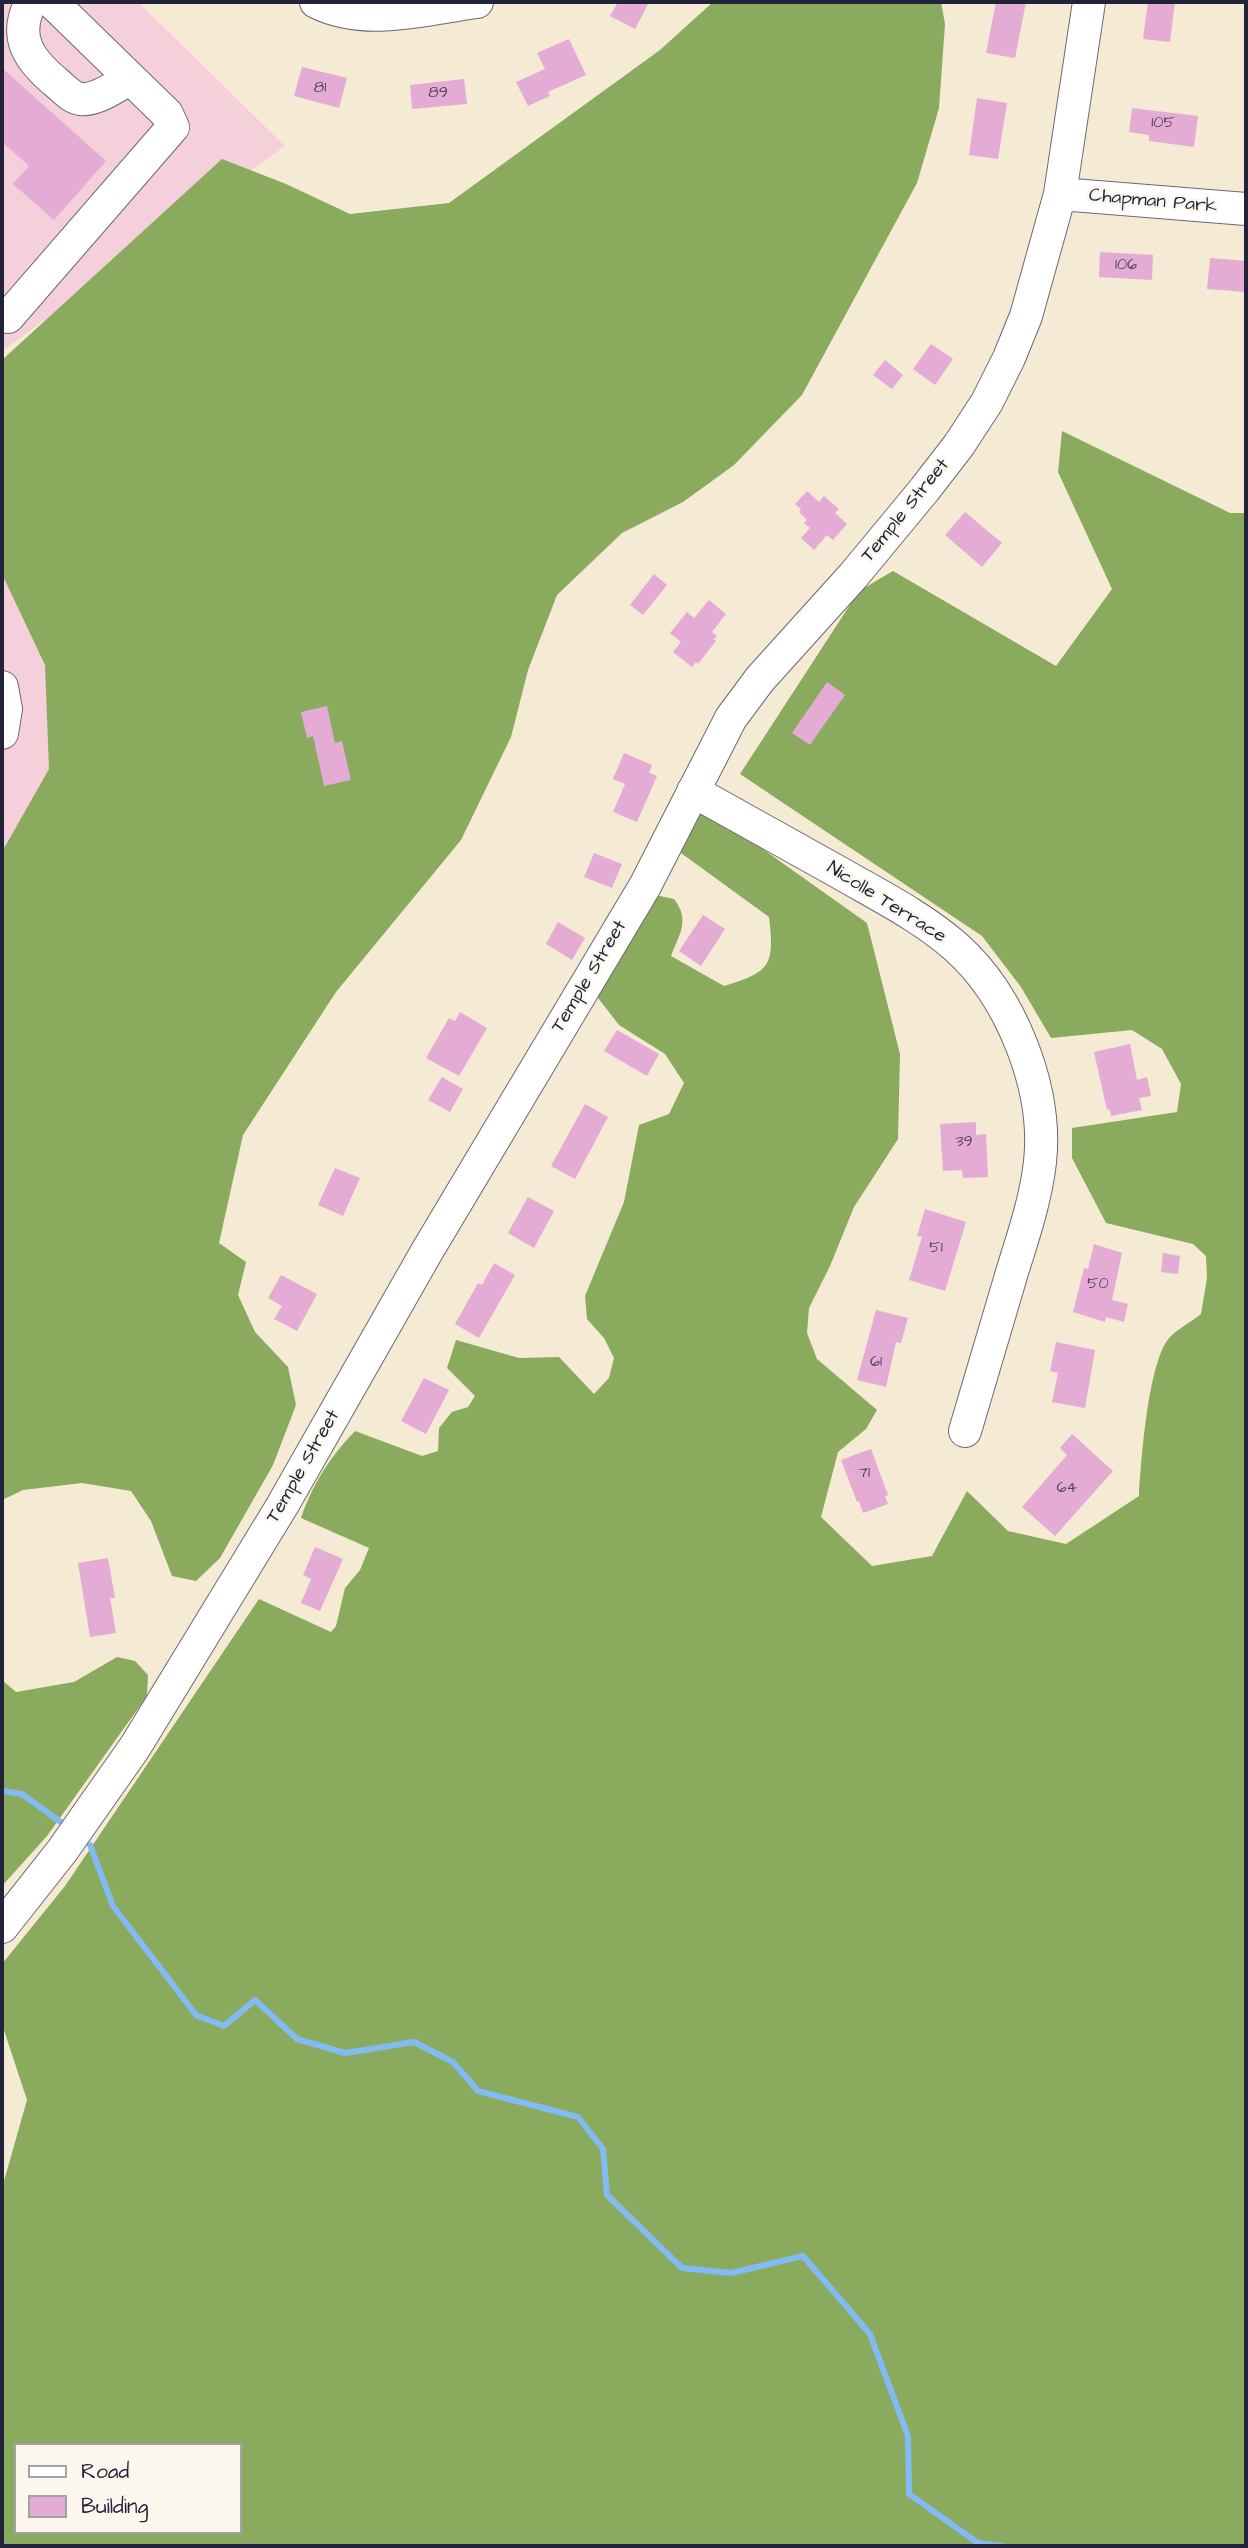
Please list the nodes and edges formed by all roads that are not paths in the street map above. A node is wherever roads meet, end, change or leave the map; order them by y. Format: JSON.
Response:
{"nodes":[{"id":1,"x":31,"y":2,"type":"edge"},
{"id":2,"x":52,"y":2,"type":"edge"},
{"id":3,"x":316,"y":2,"type":"edge"},
{"id":4,"x":477,"y":2,"type":"edge"},
{"id":5,"x":1089,"y":2,"type":"edge"},
{"id":6,"x":130,"y":79,"type":"junction"},
{"id":7,"x":1060,"y":194,"type":"junction"},
{"id":8,"x":1246,"y":209,"type":"edge"},
{"id":9,"x":8,"y":317,"type":"dead end"},
{"id":10,"x":2,"y":687,"type":"edge"},
{"id":11,"x":2,"y":733,"type":"edge"},
{"id":12,"x":693,"y":791,"type":"junction"},
{"id":13,"x":965,"y":1432,"type":"dead end"},
{"id":14,"x":2,"y":1927,"type":"edge"}],
"edges":[{"from":1,"to":6,"type":"street"},
{"from":2,"to":6,"type":"street"},
{"from":3,"to":4,"type":"street"},
{"from":5,"to":7,"type":"street","name":"Temple Street"},
{"from":6,"to":9,"type":"street"},
{"from":7,"to":8,"type":"street","name":"Chapman Park"},
{"from":7,"to":12,"type":"street","name":"Temple Street"},
{"from":10,"to":11,"type":"street"},
{"from":12,"to":13,"type":"street","name":"Nicolle Terrace"},
{"from":12,"to":14,"type":"street","name":"Temple Street"}]}
